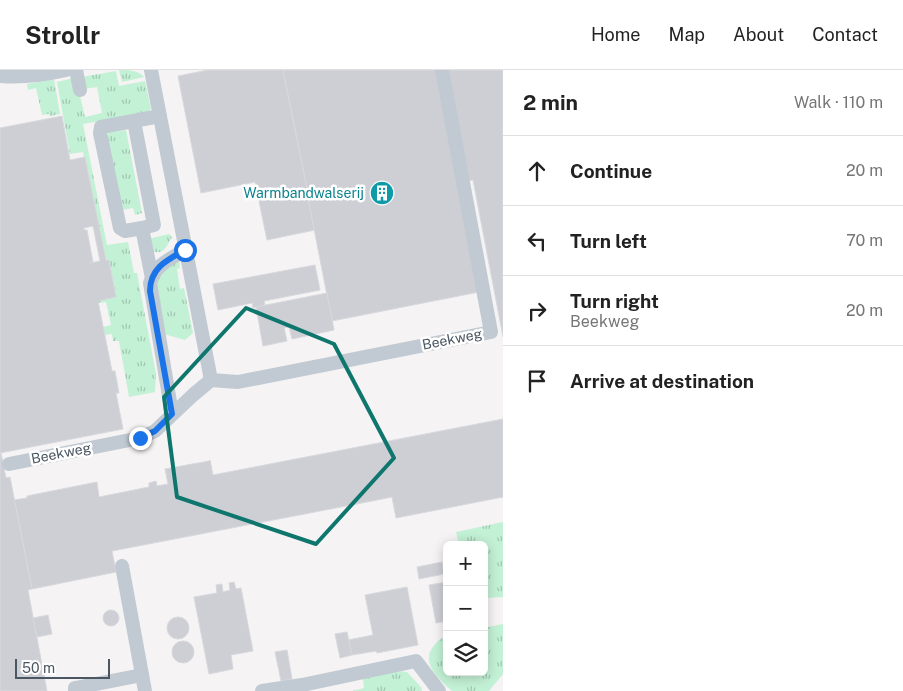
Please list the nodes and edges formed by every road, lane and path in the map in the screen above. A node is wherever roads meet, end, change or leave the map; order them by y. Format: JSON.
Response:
{"nodes":[{"id":1,"x":66,"y":70,"type":"edge"},
{"id":2,"x":76,"y":70,"type":"edge"},
{"id":3,"x":151,"y":70,"type":"edge"},
{"id":4,"x":442,"y":70,"type":"edge"},
{"id":5,"x":0,"y":76,"type":"edge"},
{"id":6,"x":80,"y":90,"type":"dead end"},
{"id":7,"x":160,"y":116,"type":"junction"},
{"id":8,"x":134,"y":121,"type":"junction"},
{"id":9,"x":142,"y":228,"type":"junction"},
{"id":10,"x":185,"y":250,"type":"junction"},
{"id":11,"x":152,"y":278,"type":"junction"},
{"id":12,"x":211,"y":380,"type":"junction"},
{"id":13,"x":172,"y":414,"type":"junction"},
{"id":14,"x":9,"y":464,"type":"dead end"},
{"id":15,"x":122,"y":566,"type":"dead end"},
{"id":16,"x":142,"y":675,"type":"junction"},
{"id":17,"x":75,"y":691,"type":"edge"},
{"id":18,"x":145,"y":691,"type":"edge"},
{"id":19,"x":262,"y":691,"type":"edge"},
{"id":20,"x":439,"y":691,"type":"edge"}],
"edges":[{"from":1,"to":5,"type":"lane"},
{"from":2,"to":6,"type":"lane"},
{"from":3,"to":7,"type":"lane"},
{"from":4,"to":12,"type":"lane","name":"Beekweg"},
{"from":7,"to":8,"type":"lane"},
{"from":7,"to":10,"type":"lane"},
{"from":8,"to":9,"type":"lane"},
{"from":8,"to":9,"type":"lane"},
{"from":9,"to":11,"type":"lane"},
{"from":10,"to":11,"type":"lane"},
{"from":10,"to":12,"type":"lane"},
{"from":11,"to":13,"type":"lane"},
{"from":12,"to":13,"type":"lane","name":"Beekweg"},
{"from":13,"to":14,"type":"lane","name":"Beekweg"},
{"from":15,"to":16,"type":"lane"},
{"from":16,"to":17,"type":"lane"},
{"from":16,"to":18,"type":"lane"},
{"from":19,"to":20,"type":"lane"}]}
